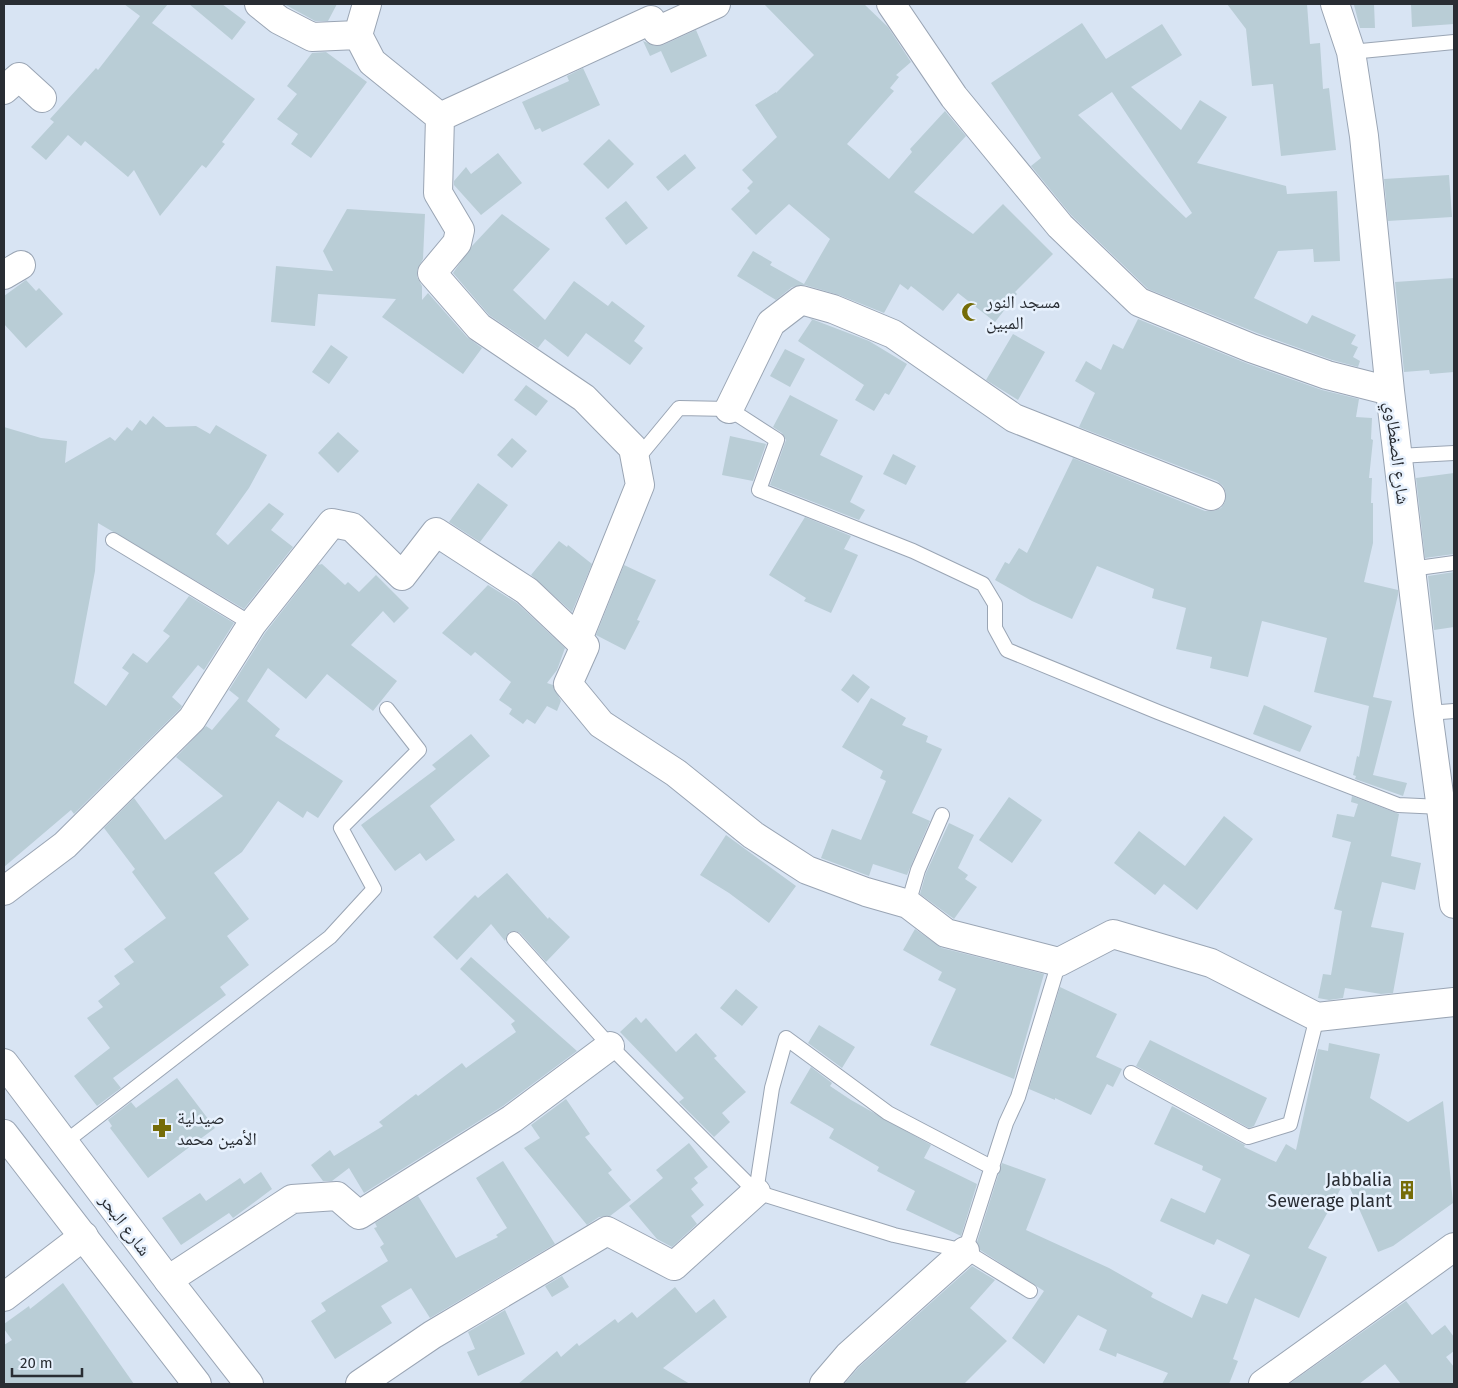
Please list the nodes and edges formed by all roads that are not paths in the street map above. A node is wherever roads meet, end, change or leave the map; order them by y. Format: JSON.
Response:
{"nodes":[{"id":1,"x":259,"y":4,"type":"edge"},
{"id":2,"x":367,"y":4,"type":"edge"},
{"id":3,"x":716,"y":4,"type":"edge"},
{"id":4,"x":891,"y":4,"type":"edge"},
{"id":5,"x":1335,"y":4,"type":"edge"},
{"id":6,"x":358,"y":35,"type":"junction"},
{"id":7,"x":1454,"y":42,"type":"edge"},
{"id":8,"x":1351,"y":52,"type":"junction"},
{"id":9,"x":4,"y":90,"type":"edge"},
{"id":10,"x":42,"y":98,"type":"dead end"},
{"id":11,"x":440,"y":117,"type":"junction"},
{"id":12,"x":1390,"y":391,"type":"junction"},
{"id":13,"x":729,"y":409,"type":"junction"},
{"id":14,"x":1454,"y":453,"type":"edge"},
{"id":15,"x":1398,"y":456,"type":"junction"},
{"id":16,"x":635,"y":461,"type":"junction"},
{"id":17,"x":1211,"y":496,"type":"dead end"},
{"id":18,"x":113,"y":540,"type":"dead end"},
{"id":19,"x":1454,"y":563,"type":"edge"},
{"id":20,"x":1411,"y":569,"type":"junction"},
{"id":21,"x":252,"y":624,"type":"junction"},
{"id":22,"x":578,"y":639,"type":"junction"},
{"id":23,"x":387,"y":709,"type":"dead end"},
{"id":24,"x":1441,"y":712,"type":"edge"},
{"id":25,"x":1442,"y":807,"type":"junction"},
{"id":26,"x":942,"y":815,"type":"dead end"},
{"id":27,"x":4,"y":891,"type":"edge"},
{"id":28,"x":908,"y":904,"type":"junction"},
{"id":29,"x":1454,"y":904,"type":"edge"},
{"id":30,"x":514,"y":939,"type":"dead end"},
{"id":31,"x":1058,"y":962,"type":"junction"},
{"id":32,"x":1454,"y":1002,"type":"edge"},
{"id":33,"x":1317,"y":1017,"type":"junction"},
{"id":34,"x":610,"y":1046,"type":"junction"},
{"id":35,"x":4,"y":1063,"type":"edge"},
{"id":36,"x":1131,"y":1073,"type":"dead end"},
{"id":37,"x":4,"y":1134,"type":"edge"},
{"id":38,"x":64,"y":1143,"type":"junction"},
{"id":39,"x":992,"y":1168,"type":"junction"},
{"id":40,"x":756,"y":1192,"type":"junction"},
{"id":41,"x":84,"y":1236,"type":"junction"},
{"id":42,"x":1454,"y":1247,"type":"edge"},
{"id":43,"x":965,"y":1251,"type":"junction"},
{"id":44,"x":168,"y":1280,"type":"junction"},
{"id":45,"x":1030,"y":1291,"type":"dead end"},
{"id":46,"x":4,"y":1297,"type":"edge"},
{"id":47,"x":377,"y":1381,"type":"edge"},
{"id":48,"x":197,"y":1384,"type":"edge"},
{"id":49,"x":249,"y":1384,"type":"edge"},
{"id":50,"x":824,"y":1384,"type":"edge"},
{"id":51,"x":1262,"y":1384,"type":"edge"}],
"edges":[{"from":1,"to":6,"type":"street"},
{"from":2,"to":6,"type":"street"},
{"from":3,"to":11,"type":"street"},
{"from":4,"to":12,"type":"street"},
{"from":5,"to":8,"type":"street","name":"شارع الصفطاوي"},
{"from":6,"to":11,"type":"street"},
{"from":7,"to":8,"type":"lane"},
{"from":8,"to":12,"type":"street","name":"شارع الصفطاوي"},
{"from":9,"to":10,"type":"street"},
{"from":11,"to":16,"type":"street"},
{"from":12,"to":15,"type":"street","name":"شارع الصفطاوي"},
{"from":13,"to":16,"type":"lane"},
{"from":13,"to":17,"type":"street"},
{"from":13,"to":25,"type":"lane"},
{"from":14,"to":15,"type":"lane"},
{"from":15,"to":20,"type":"street","name":"شارع الصفطاوي"},
{"from":16,"to":22,"type":"street"},
{"from":18,"to":21,"type":"lane"},
{"from":19,"to":20,"type":"lane"},
{"from":20,"to":24,"type":"street","name":"شارع الصفطاوي"},
{"from":21,"to":22,"type":"street"},
{"from":21,"to":27,"type":"street"},
{"from":22,"to":28,"type":"street"},
{"from":23,"to":38,"type":"lane"},
{"from":24,"to":25,"type":"street","name":"شارع الصفطاوي"},
{"from":25,"to":29,"type":"street","name":"شارع الصفطاوي"},
{"from":26,"to":28,"type":"lane"},
{"from":28,"to":31,"type":"street"},
{"from":30,"to":34,"type":"lane"},
{"from":31,"to":33,"type":"street"},
{"from":31,"to":39,"type":"lane"},
{"from":32,"to":33,"type":"street"},
{"from":33,"to":36,"type":"lane"},
{"from":34,"to":40,"type":"lane"},
{"from":34,"to":44,"type":"street"},
{"from":35,"to":38,"type":"street","name":"شارع البحر"},
{"from":37,"to":41,"type":"street"},
{"from":38,"to":44,"type":"street","name":"شارع البحر"},
{"from":39,"to":40,"type":"lane"},
{"from":39,"to":43,"type":"lane"},
{"from":40,"to":43,"type":"lane"},
{"from":40,"to":47,"type":"street"},
{"from":41,"to":46,"type":"street"},
{"from":41,"to":48,"type":"street"},
{"from":42,"to":51,"type":"street"},
{"from":43,"to":45,"type":"lane"},
{"from":43,"to":50,"type":"street"},
{"from":44,"to":49,"type":"street","name":"شارع البحر"}]}
